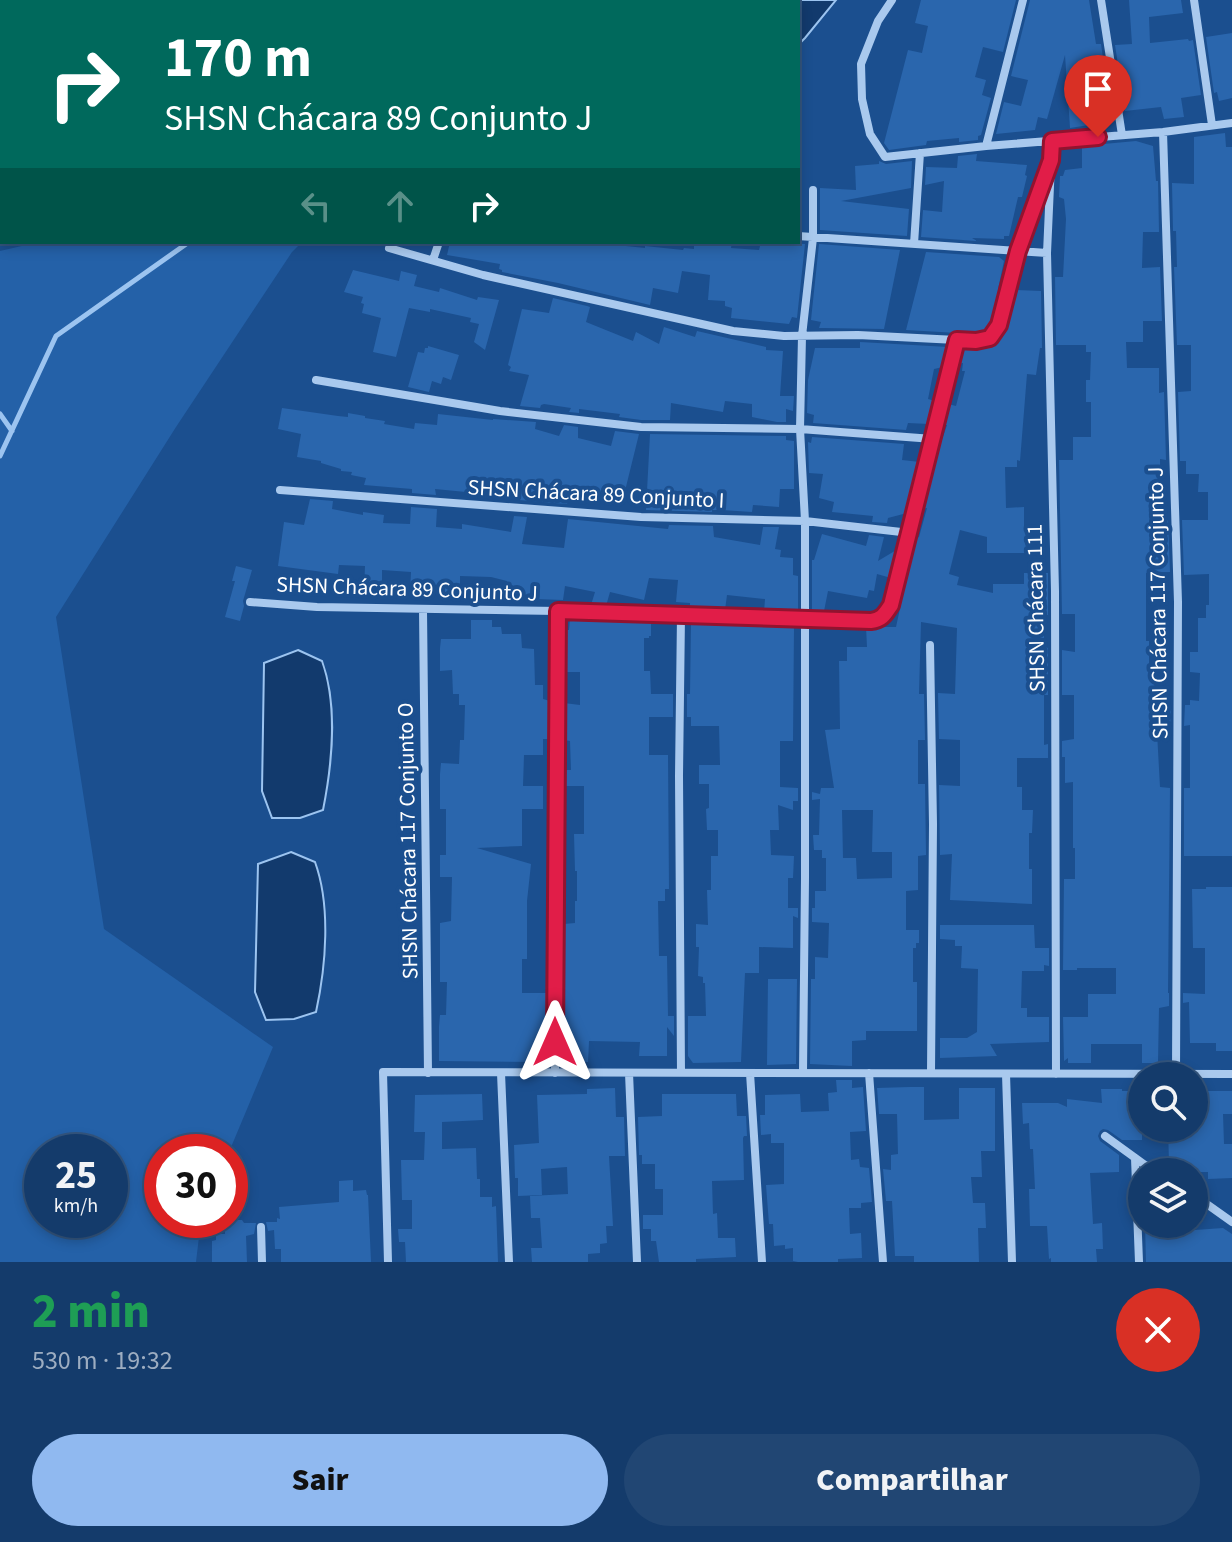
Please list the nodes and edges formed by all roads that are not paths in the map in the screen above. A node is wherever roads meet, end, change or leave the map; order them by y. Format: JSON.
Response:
{"nodes":[{"id":1,"x":892,"y":0,"type":"edge"},
{"id":2,"x":1023,"y":0,"type":"edge"},
{"id":3,"x":1101,"y":0,"type":"edge"},
{"id":4,"x":1194,"y":0,"type":"edge"},
{"id":5,"x":1232,"y":123,"type":"edge"},
{"id":6,"x":1212,"y":125,"type":"junction"},
{"id":7,"x":1163,"y":132,"type":"junction"},
{"id":8,"x":1122,"y":135,"type":"junction"},
{"id":9,"x":1052,"y":141,"type":"junction"},
{"id":10,"x":986,"y":146,"type":"junction"},
{"id":11,"x":920,"y":153,"type":"junction"},
{"id":12,"x":1051,"y":160,"type":"junction"},
{"id":13,"x":813,"y":190,"type":"dead end"},
{"id":14,"x":800,"y":236,"type":"edge"},
{"id":15,"x":813,"y":238,"type":"junction"},
{"id":16,"x":438,"y":244,"type":"edge"},
{"id":17,"x":914,"y":244,"type":"junction"},
{"id":18,"x":389,"y":248,"type":"dead end"},
{"id":19,"x":1018,"y":251,"type":"junction"},
{"id":20,"x":1047,"y":253,"type":"junction"},
{"id":21,"x":433,"y":260,"type":"junction"},
{"id":22,"x":802,"y":336,"type":"junction"},
{"id":23,"x":957,"y":340,"type":"junction"},
{"id":24,"x":316,"y":380,"type":"dead end"},
{"id":25,"x":800,"y":429,"type":"junction"},
{"id":26,"x":933,"y":439,"type":"junction"},
{"id":27,"x":280,"y":490,"type":"dead end"},
{"id":28,"x":805,"y":521,"type":"junction"},
{"id":29,"x":910,"y":533,"type":"junction"},
{"id":30,"x":250,"y":602,"type":"dead end"},
{"id":31,"x":423,"y":610,"type":"junction"},
{"id":32,"x":558,"y":611,"type":"junction"},
{"id":33,"x":681,"y":615,"type":"junction"},
{"id":34,"x":805,"y":620,"type":"junction"},
{"id":35,"x":930,"y":645,"type":"dead end"},
{"id":36,"x":1176,"y":1062,"type":"edge"},
{"id":37,"x":428,"y":1073,"type":"junction"},
{"id":38,"x":501,"y":1073,"type":"junction"},
{"id":39,"x":555,"y":1073,"type":"junction"},
{"id":40,"x":629,"y":1073,"type":"junction"},
{"id":41,"x":681,"y":1073,"type":"junction"},
{"id":42,"x":750,"y":1073,"type":"junction"},
{"id":43,"x":803,"y":1073,"type":"junction"},
{"id":44,"x":869,"y":1073,"type":"junction"},
{"id":45,"x":931,"y":1073,"type":"junction"},
{"id":46,"x":1006,"y":1074,"type":"junction"},
{"id":47,"x":1056,"y":1074,"type":"junction"},
{"id":48,"x":1128,"y":1074,"type":"edge"},
{"id":49,"x":1208,"y":1074,"type":"edge"},
{"id":50,"x":1232,"y":1074,"type":"edge"},
{"id":51,"x":1105,"y":1136,"type":"dead end"},
{"id":52,"x":1135,"y":1158,"type":"edge"},
{"id":53,"x":1208,"y":1205,"type":"edge"},
{"id":54,"x":1232,"y":1222,"type":"edge"},
{"id":55,"x":261,"y":1227,"type":"dead end"},
{"id":56,"x":1138,"y":1238,"type":"edge"},
{"id":57,"x":262,"y":1262,"type":"edge"},
{"id":58,"x":388,"y":1262,"type":"edge"},
{"id":59,"x":509,"y":1262,"type":"edge"},
{"id":60,"x":637,"y":1262,"type":"edge"},
{"id":61,"x":762,"y":1262,"type":"edge"},
{"id":62,"x":883,"y":1262,"type":"edge"},
{"id":63,"x":1012,"y":1262,"type":"edge"},
{"id":64,"x":1139,"y":1262,"type":"edge"}],
"edges":[{"from":1,"to":11,"type":"street"},
{"from":2,"to":10,"type":"street"},
{"from":3,"to":8,"type":"street"},
{"from":4,"to":6,"type":"street"},
{"from":5,"to":6,"type":"street"},
{"from":6,"to":7,"type":"street"},
{"from":7,"to":8,"type":"street"},
{"from":7,"to":36,"type":"street","name":"SHSN Chácara 117 Conjunto J"},
{"from":8,"to":9,"type":"street"},
{"from":9,"to":10,"type":"street"},
{"from":9,"to":12,"type":"street","name":"SHSN Chácara 111"},
{"from":10,"to":11,"type":"street"},
{"from":11,"to":17,"type":"street"},
{"from":12,"to":19,"type":"street"},
{"from":12,"to":20,"type":"street","name":"SHSN Chácara 111"},
{"from":13,"to":15,"type":"street"},
{"from":14,"to":15,"type":"street"},
{"from":15,"to":17,"type":"street"},
{"from":15,"to":22,"type":"street"},
{"from":16,"to":21,"type":"street"},
{"from":17,"to":19,"type":"street"},
{"from":18,"to":21,"type":"street"},
{"from":19,"to":20,"type":"street"},
{"from":19,"to":23,"type":"street"},
{"from":20,"to":47,"type":"street","name":"SHSN Chácara 111"},
{"from":21,"to":22,"type":"street"},
{"from":22,"to":23,"type":"street"},
{"from":22,"to":25,"type":"street"},
{"from":23,"to":26,"type":"street"},
{"from":24,"to":25,"type":"street"},
{"from":25,"to":26,"type":"street"},
{"from":25,"to":28,"type":"street"},
{"from":26,"to":29,"type":"street"},
{"from":27,"to":28,"type":"street","name":"SHSN Chácara 89 Conjunto I"},
{"from":28,"to":29,"type":"street","name":"SHSN Chácara 89 Conjunto I"},
{"from":28,"to":34,"type":"street"},
{"from":29,"to":34,"type":"street","name":"SHSN Chácara 89 Conjunto J"},
{"from":30,"to":31,"type":"street","name":"SHSN Chácara 89 Conjunto J"},
{"from":31,"to":32,"type":"street","name":"SHSN Chácara 89 Conjunto J"},
{"from":31,"to":37,"type":"street","name":"SHSN Chácara 117 Conjunto O"},
{"from":32,"to":33,"type":"street","name":"SHSN Chácara 89 Conjunto J"},
{"from":32,"to":39,"type":"street"},
{"from":33,"to":34,"type":"street","name":"SHSN Chácara 89 Conjunto J"},
{"from":33,"to":41,"type":"street"},
{"from":34,"to":43,"type":"street"},
{"from":35,"to":45,"type":"street"},
{"from":37,"to":38,"type":"street"},
{"from":37,"to":58,"type":"street"},
{"from":38,"to":39,"type":"street"},
{"from":38,"to":59,"type":"street"},
{"from":39,"to":40,"type":"street"},
{"from":40,"to":41,"type":"street"},
{"from":40,"to":60,"type":"street"},
{"from":41,"to":42,"type":"street"},
{"from":42,"to":43,"type":"street"},
{"from":42,"to":61,"type":"street"},
{"from":43,"to":44,"type":"street"},
{"from":44,"to":45,"type":"street"},
{"from":44,"to":62,"type":"street"},
{"from":45,"to":46,"type":"street"},
{"from":46,"to":47,"type":"street"},
{"from":46,"to":63,"type":"street"},
{"from":47,"to":48,"type":"street"},
{"from":49,"to":50,"type":"street"},
{"from":51,"to":52,"type":"street"},
{"from":53,"to":54,"type":"street"},
{"from":55,"to":57,"type":"street"},
{"from":56,"to":64,"type":"street"}]}
